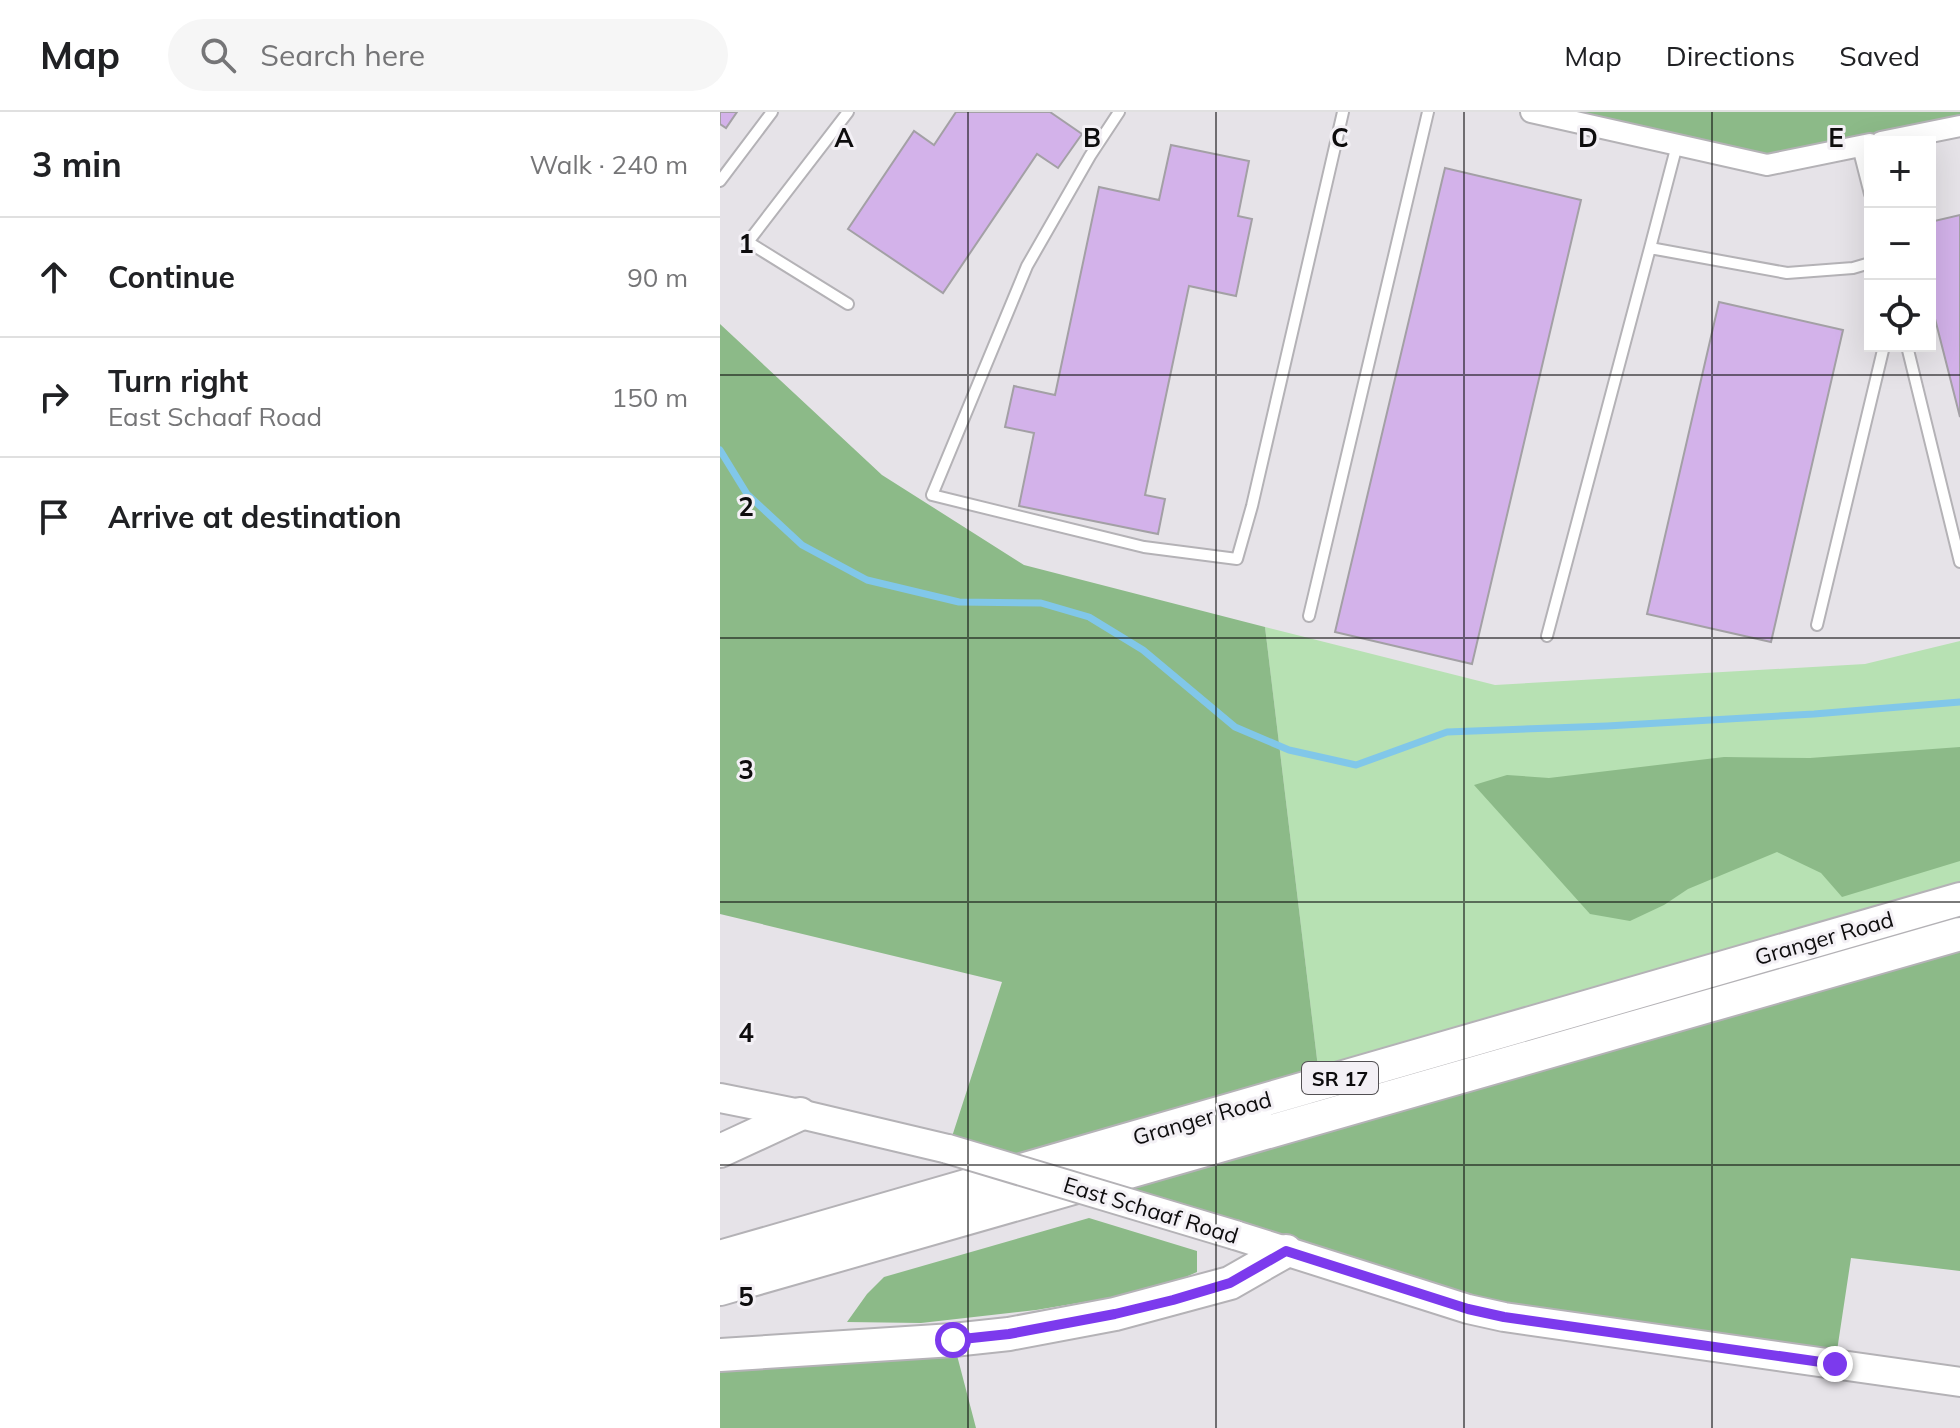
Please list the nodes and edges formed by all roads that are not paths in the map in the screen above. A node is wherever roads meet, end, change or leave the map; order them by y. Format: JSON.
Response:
{"nodes":[{"id":1,"x":772,"y":112,"type":"edge"},
{"id":2,"x":848,"y":112,"type":"edge"},
{"id":3,"x":1119,"y":112,"type":"edge"},
{"id":4,"x":1343,"y":112,"type":"edge"},
{"id":5,"x":1428,"y":112,"type":"edge"},
{"id":6,"x":1531,"y":112,"type":"edge"},
{"id":7,"x":1960,"y":126,"type":"edge"},
{"id":8,"x":1911,"y":136,"type":"edge"},
{"id":9,"x":1677,"y":145,"type":"junction"},
{"id":10,"x":1864,"y":145,"type":"edge"},
{"id":11,"x":720,"y":181,"type":"edge"},
{"id":12,"x":1650,"y":248,"type":"junction"},
{"id":13,"x":1864,"y":265,"type":"edge"},
{"id":14,"x":848,"y":304,"type":"dead end"},
{"id":15,"x":1883,"y":352,"type":"edge"},
{"id":16,"x":1908,"y":352,"type":"edge"},
{"id":17,"x":1960,"y":562,"type":"edge"},
{"id":18,"x":1309,"y":616,"type":"dead end"},
{"id":19,"x":1817,"y":625,"type":"dead end"},
{"id":20,"x":1547,"y":636,"type":"dead end"},
{"id":21,"x":1960,"y":899,"type":"edge"},
{"id":22,"x":1960,"y":934,"type":"edge"},
{"id":23,"x":720,"y":1098,"type":"edge"},
{"id":24,"x":800,"y":1114,"type":"junction"},
{"id":25,"x":720,"y":1151,"type":"edge"},
{"id":26,"x":1286,"y":1251,"type":"junction"},
{"id":27,"x":720,"y":1257,"type":"edge"},
{"id":28,"x":720,"y":1289,"type":"edge"},
{"id":29,"x":720,"y":1355,"type":"edge"},
{"id":30,"x":1960,"y":1382,"type":"edge"}],
"edges":[{"from":1,"to":11,"type":"lane"},
{"from":2,"to":14,"type":"lane"},
{"from":3,"to":4,"type":"lane"},
{"from":5,"to":18,"type":"lane"},
{"from":6,"to":9,"type":"street"},
{"from":7,"to":8,"type":"street"},
{"from":9,"to":10,"type":"street"},
{"from":9,"to":12,"type":"lane"},
{"from":12,"to":13,"type":"lane"},
{"from":12,"to":20,"type":"lane"},
{"from":15,"to":19,"type":"lane"},
{"from":16,"to":17,"type":"lane"},
{"from":21,"to":27,"type":"main road","name":"Granger Road","number":"SR 17"},
{"from":22,"to":28,"type":"main road","name":"Granger Road","number":"SR 17"},
{"from":23,"to":24,"type":"street","name":"East Schaaf Road"},
{"from":24,"to":25,"type":"main road"},
{"from":24,"to":26,"type":"street","name":"East Schaaf Road","bridge":true},
{"from":26,"to":29,"type":"main road"},
{"from":26,"to":30,"type":"street","name":"East Schaaf Road"}]}
